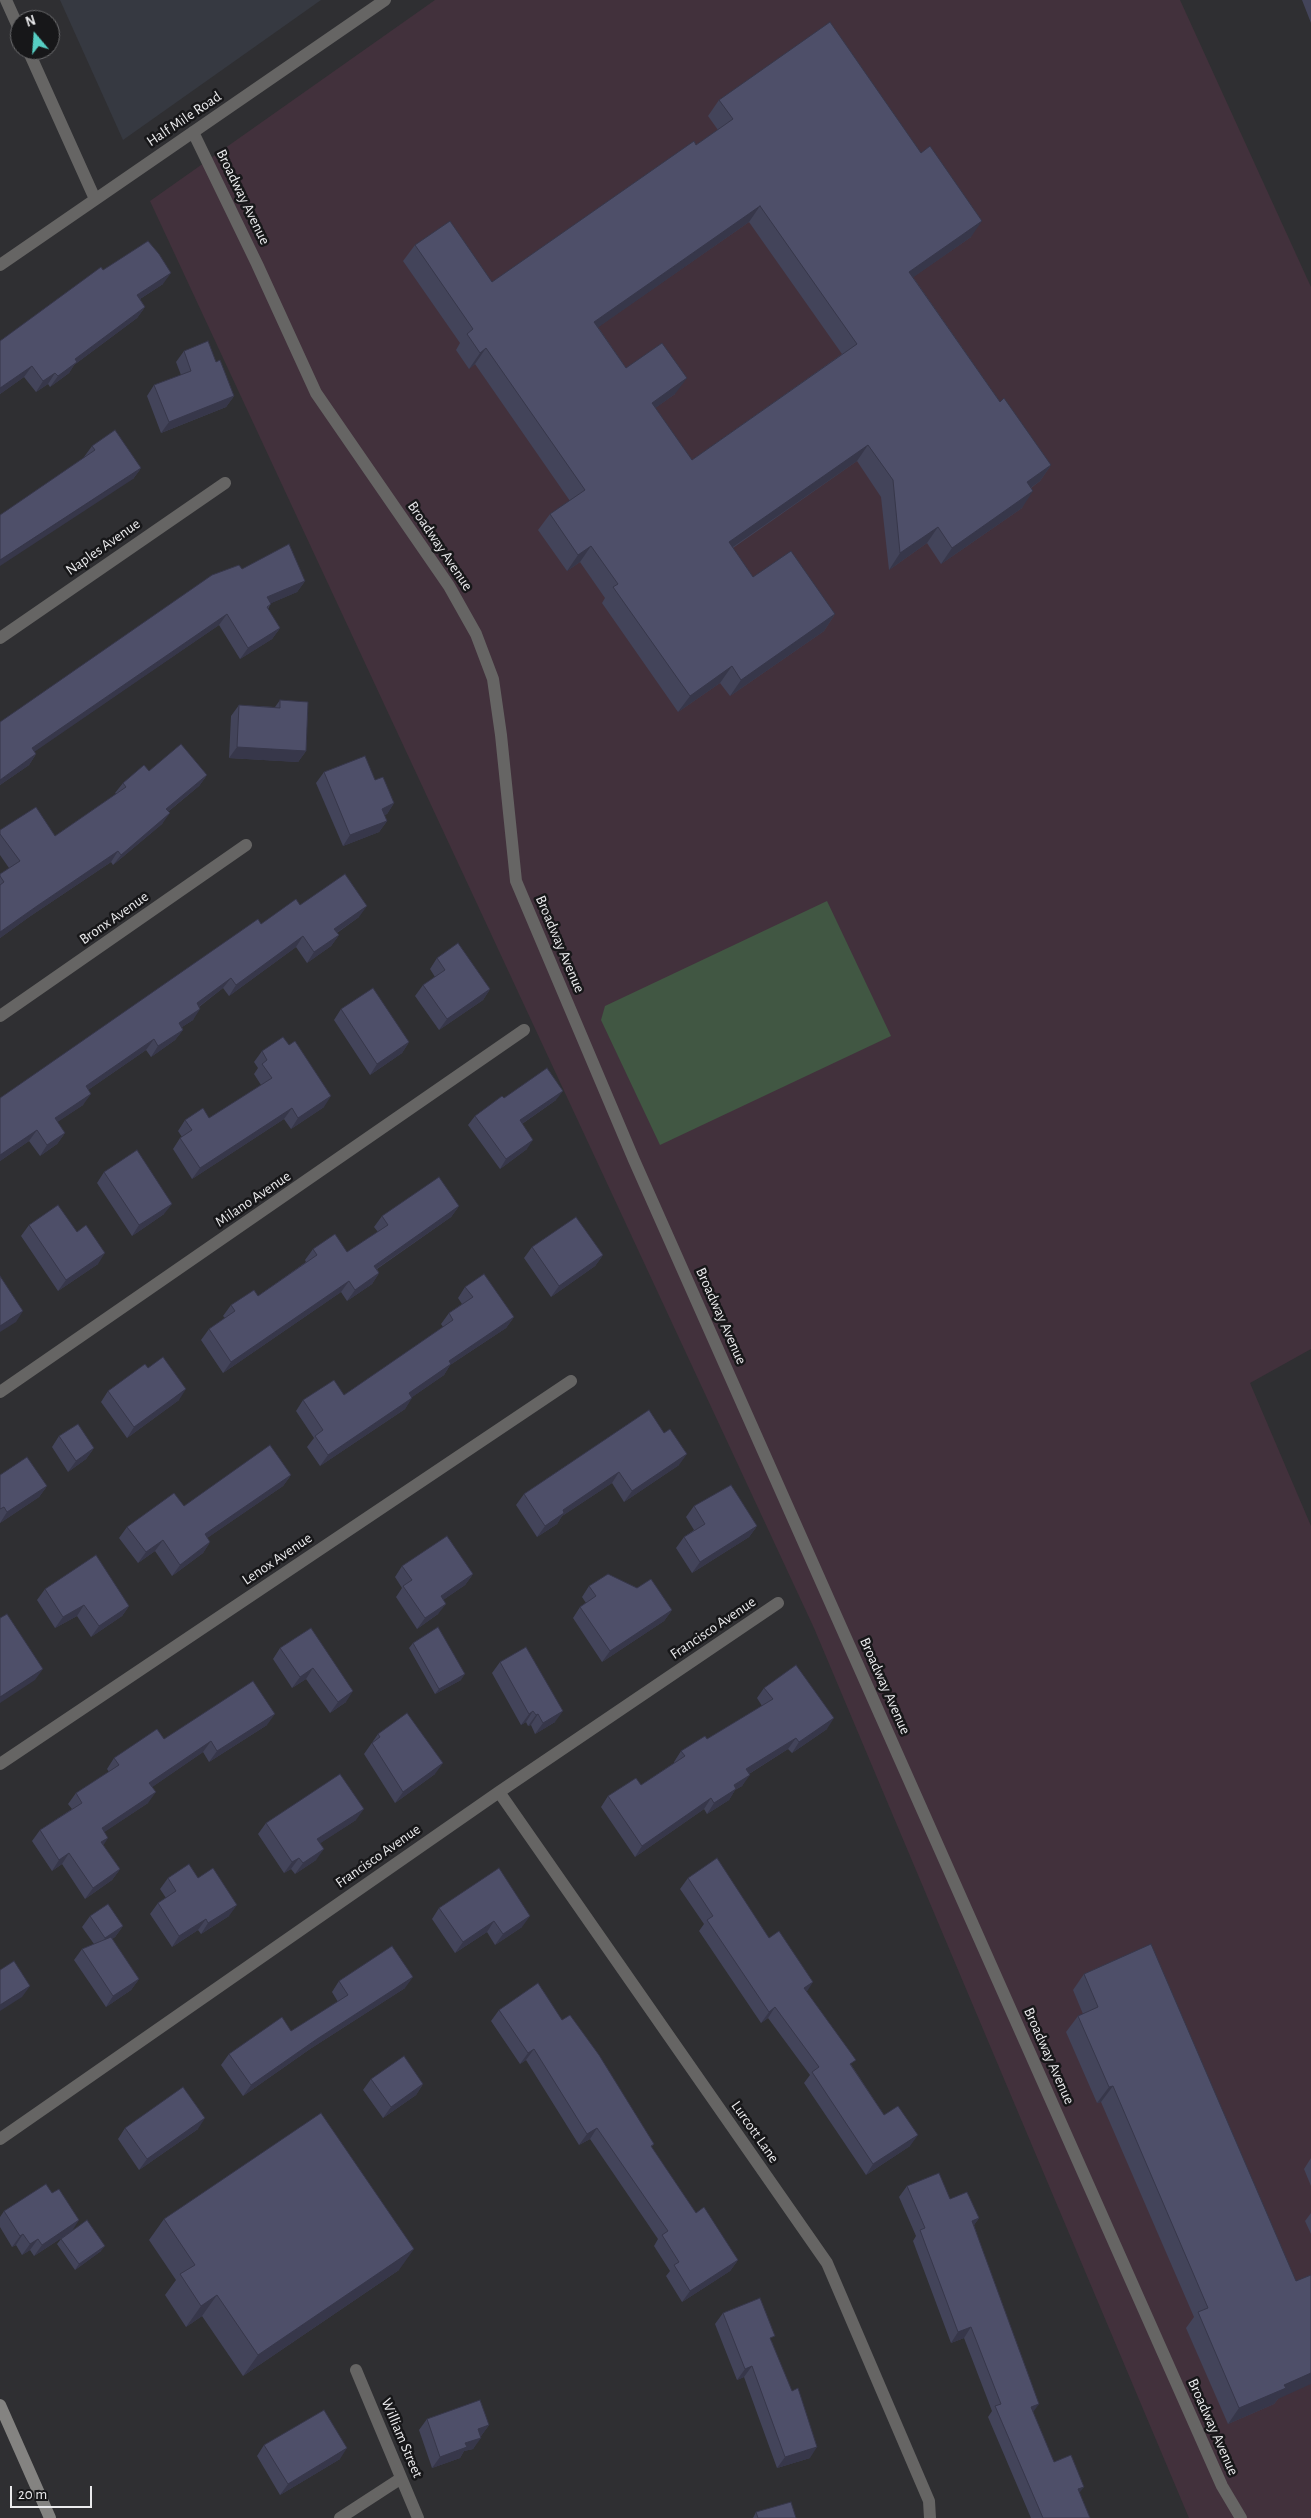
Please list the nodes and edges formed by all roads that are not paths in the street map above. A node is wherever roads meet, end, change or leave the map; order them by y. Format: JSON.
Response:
{"nodes":[{"id":1,"x":385,"y":0,"type":"edge"},
{"id":2,"x":32,"y":60,"type":"edge"},
{"id":3,"x":193,"y":132,"type":"junction"},
{"id":4,"x":95,"y":200,"type":"junction"},
{"id":5,"x":0,"y":264,"type":"edge"},
{"id":6,"x":225,"y":483,"type":"dead end"},
{"id":7,"x":0,"y":638,"type":"edge"},
{"id":8,"x":246,"y":845,"type":"dead end"},
{"id":9,"x":0,"y":1016,"type":"edge"},
{"id":10,"x":524,"y":1030,"type":"dead end"},
{"id":11,"x":571,"y":1381,"type":"dead end"},
{"id":12,"x":0,"y":1392,"type":"edge"},
{"id":13,"x":778,"y":1604,"type":"dead end"},
{"id":14,"x":0,"y":1764,"type":"edge"},
{"id":15,"x":499,"y":1792,"type":"junction"},
{"id":16,"x":0,"y":2139,"type":"edge"},
{"id":17,"x":356,"y":2370,"type":"dead end"},
{"id":18,"x":0,"y":2405,"type":"edge"},
{"id":19,"x":400,"y":2479,"type":"junction"},
{"id":20,"x":50,"y":2518,"type":"edge"},
{"id":21,"x":340,"y":2518,"type":"edge"},
{"id":22,"x":418,"y":2518,"type":"edge"},
{"id":23,"x":930,"y":2518,"type":"edge"},
{"id":24,"x":1241,"y":2518,"type":"edge"}],
"edges":[{"from":1,"to":3,"type":"street","name":"Half Mile Road"},
{"from":2,"to":4,"type":"street"},
{"from":3,"to":4,"type":"street","name":"Half Mile Road"},
{"from":3,"to":24,"type":"street","name":"Broadway Avenue"},
{"from":4,"to":5,"type":"street","name":"Half Mile Road"},
{"from":6,"to":7,"type":"street","name":"Naples Avenue"},
{"from":8,"to":9,"type":"street","name":"Bronx Avenue"},
{"from":10,"to":12,"type":"street","name":"Milano Avenue"},
{"from":11,"to":14,"type":"street","name":"Lenox Avenue"},
{"from":13,"to":15,"type":"street","name":"Francisco Avenue"},
{"from":15,"to":16,"type":"street","name":"Francisco Avenue"},
{"from":15,"to":23,"type":"street","name":"Lurcott Lane"},
{"from":17,"to":19,"type":"street","name":"William Street"},
{"from":18,"to":20,"type":"street"},
{"from":19,"to":21,"type":"street"},
{"from":19,"to":22,"type":"street","name":"William Street"}]}
